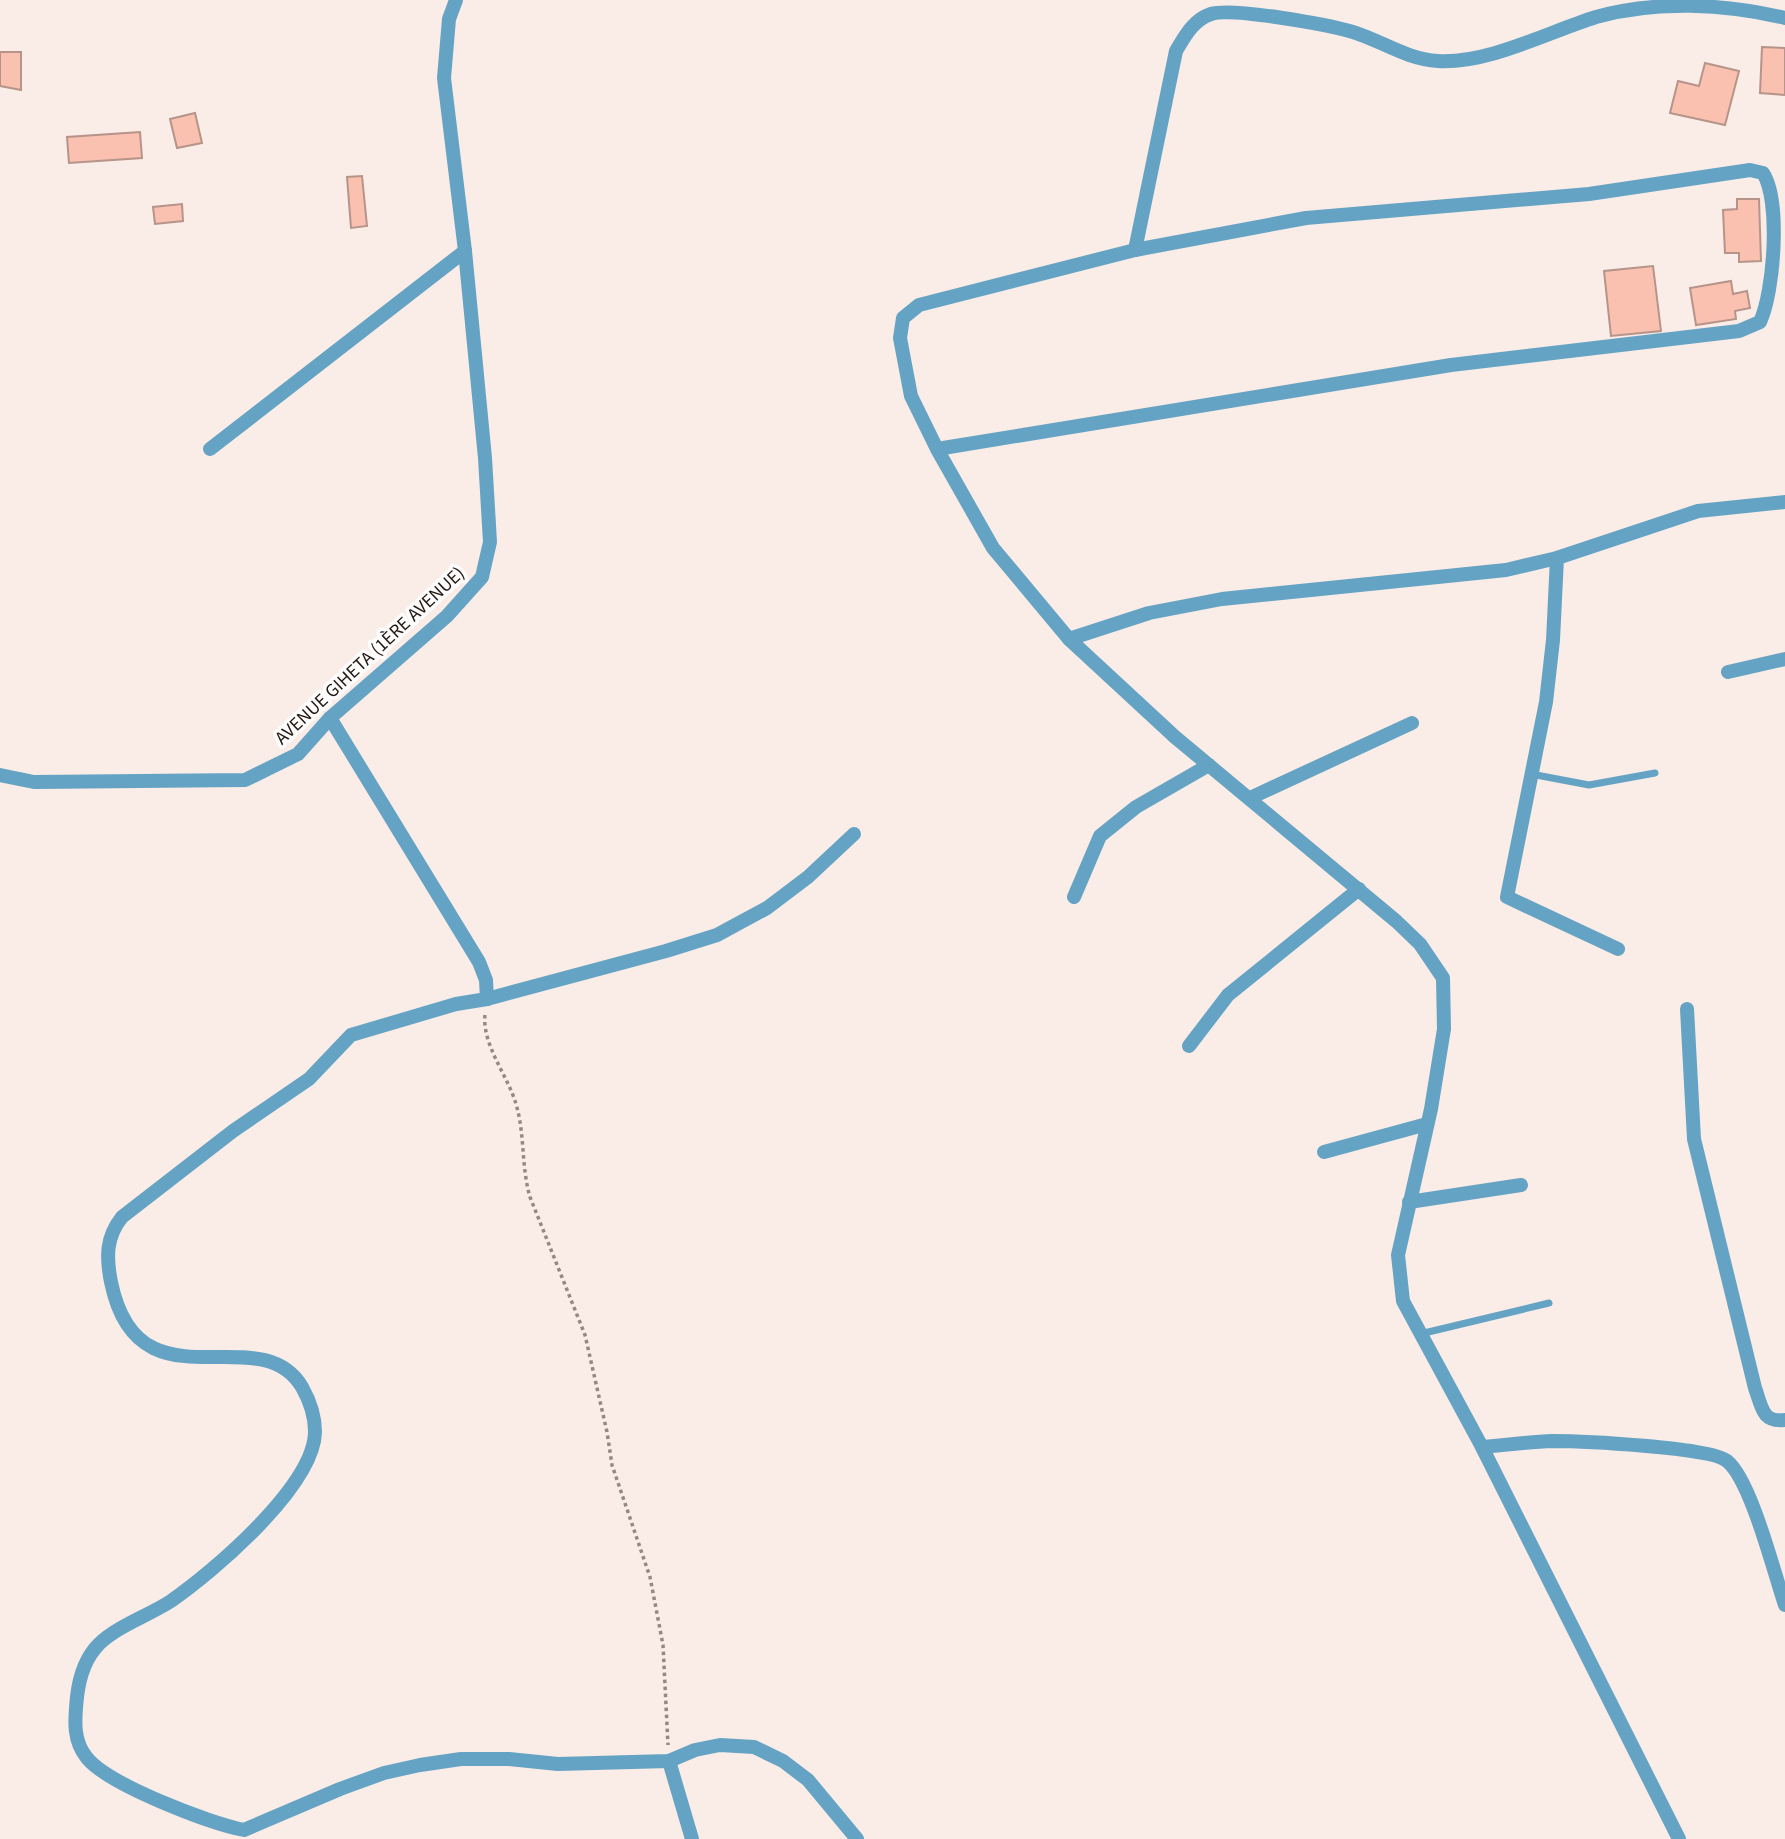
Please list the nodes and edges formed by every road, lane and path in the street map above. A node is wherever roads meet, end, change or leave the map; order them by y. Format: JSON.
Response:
{"nodes":[{"id":1,"x":456,"y":0,"type":"edge"},
{"id":2,"x":1785,"y":19,"type":"edge"},
{"id":3,"x":1779,"y":245,"type":"edge"},
{"id":4,"x":1135,"y":250,"type":"junction"},
{"id":5,"x":465,"y":251,"type":"junction"},
{"id":6,"x":209,"y":449,"type":"dead end"},
{"id":7,"x":937,"y":449,"type":"junction"},
{"id":8,"x":1785,"y":502,"type":"edge"},
{"id":9,"x":1558,"y":558,"type":"junction"},
{"id":10,"x":1069,"y":639,"type":"junction"},
{"id":11,"x":1785,"y":659,"type":"edge"},
{"id":12,"x":1728,"y":672,"type":"dead end"},
{"id":13,"x":330,"y":718,"type":"junction"},
{"id":14,"x":1412,"y":723,"type":"dead end"},
{"id":15,"x":1209,"y":765,"type":"junction"},
{"id":16,"x":1656,"y":773,"type":"dead end"},
{"id":17,"x":1530,"y":774,"type":"junction"},
{"id":18,"x":0,"y":775,"type":"edge"},
{"id":19,"x":1250,"y":798,"type":"junction"},
{"id":20,"x":854,"y":834,"type":"dead end"},
{"id":21,"x":1359,"y":889,"type":"junction"},
{"id":22,"x":1074,"y":897,"type":"dead end"},
{"id":23,"x":1618,"y":949,"type":"dead end"},
{"id":24,"x":486,"y":999,"type":"junction"},
{"id":25,"x":1687,"y":1009,"type":"dead end"},
{"id":26,"x":1189,"y":1046,"type":"dead end"},
{"id":27,"x":1427,"y":1124,"type":"junction"},
{"id":28,"x":1324,"y":1152,"type":"dead end"},
{"id":29,"x":1521,"y":1185,"type":"dead end"},
{"id":30,"x":1409,"y":1202,"type":"junction"},
{"id":31,"x":1549,"y":1303,"type":"dead end"},
{"id":32,"x":1419,"y":1334,"type":"junction"},
{"id":33,"x":1785,"y":1420,"type":"edge"},
{"id":34,"x":1482,"y":1447,"type":"junction"},
{"id":35,"x":1785,"y":1605,"type":"edge"},
{"id":36,"x":669,"y":1761,"type":"junction"},
{"id":37,"x":692,"y":1839,"type":"edge"},
{"id":38,"x":857,"y":1839,"type":"edge"},
{"id":39,"x":1679,"y":1839,"type":"edge"}],
"edges":[{"from":1,"to":5,"type":"street","name":"AVENUE GIHETA (1ÈRE AVENUE)"},
{"from":2,"to":4,"type":"street"},
{"from":3,"to":4,"type":"street"},
{"from":3,"to":7,"type":"street"},
{"from":4,"to":7,"type":"street"},
{"from":5,"to":6,"type":"street"},
{"from":5,"to":13,"type":"street","name":"AVENUE GIHETA (1ÈRE AVENUE)"},
{"from":7,"to":10,"type":"street"},
{"from":8,"to":9,"type":"street"},
{"from":9,"to":10,"type":"street"},
{"from":9,"to":17,"type":"street"},
{"from":10,"to":15,"type":"street"},
{"from":11,"to":12,"type":"street"},
{"from":13,"to":18,"type":"street","name":"AVENUE GIHETA (1ÈRE AVENUE)"},
{"from":13,"to":24,"type":"street"},
{"from":14,"to":19,"type":"street"},
{"from":15,"to":19,"type":"street"},
{"from":15,"to":22,"type":"street"},
{"from":16,"to":17,"type":"lane"},
{"from":17,"to":23,"type":"street"},
{"from":19,"to":21,"type":"street"},
{"from":20,"to":24,"type":"street"},
{"from":21,"to":26,"type":"street"},
{"from":21,"to":27,"type":"street"},
{"from":24,"to":36,"type":"path"},
{"from":24,"to":36,"type":"street"},
{"from":25,"to":33,"type":"street"},
{"from":27,"to":28,"type":"street"},
{"from":27,"to":30,"type":"street"},
{"from":29,"to":30,"type":"street"},
{"from":30,"to":32,"type":"street"},
{"from":31,"to":32,"type":"lane"},
{"from":32,"to":34,"type":"street"},
{"from":34,"to":35,"type":"street"},
{"from":34,"to":39,"type":"street"},
{"from":36,"to":37,"type":"street"},
{"from":36,"to":38,"type":"street"}]}
